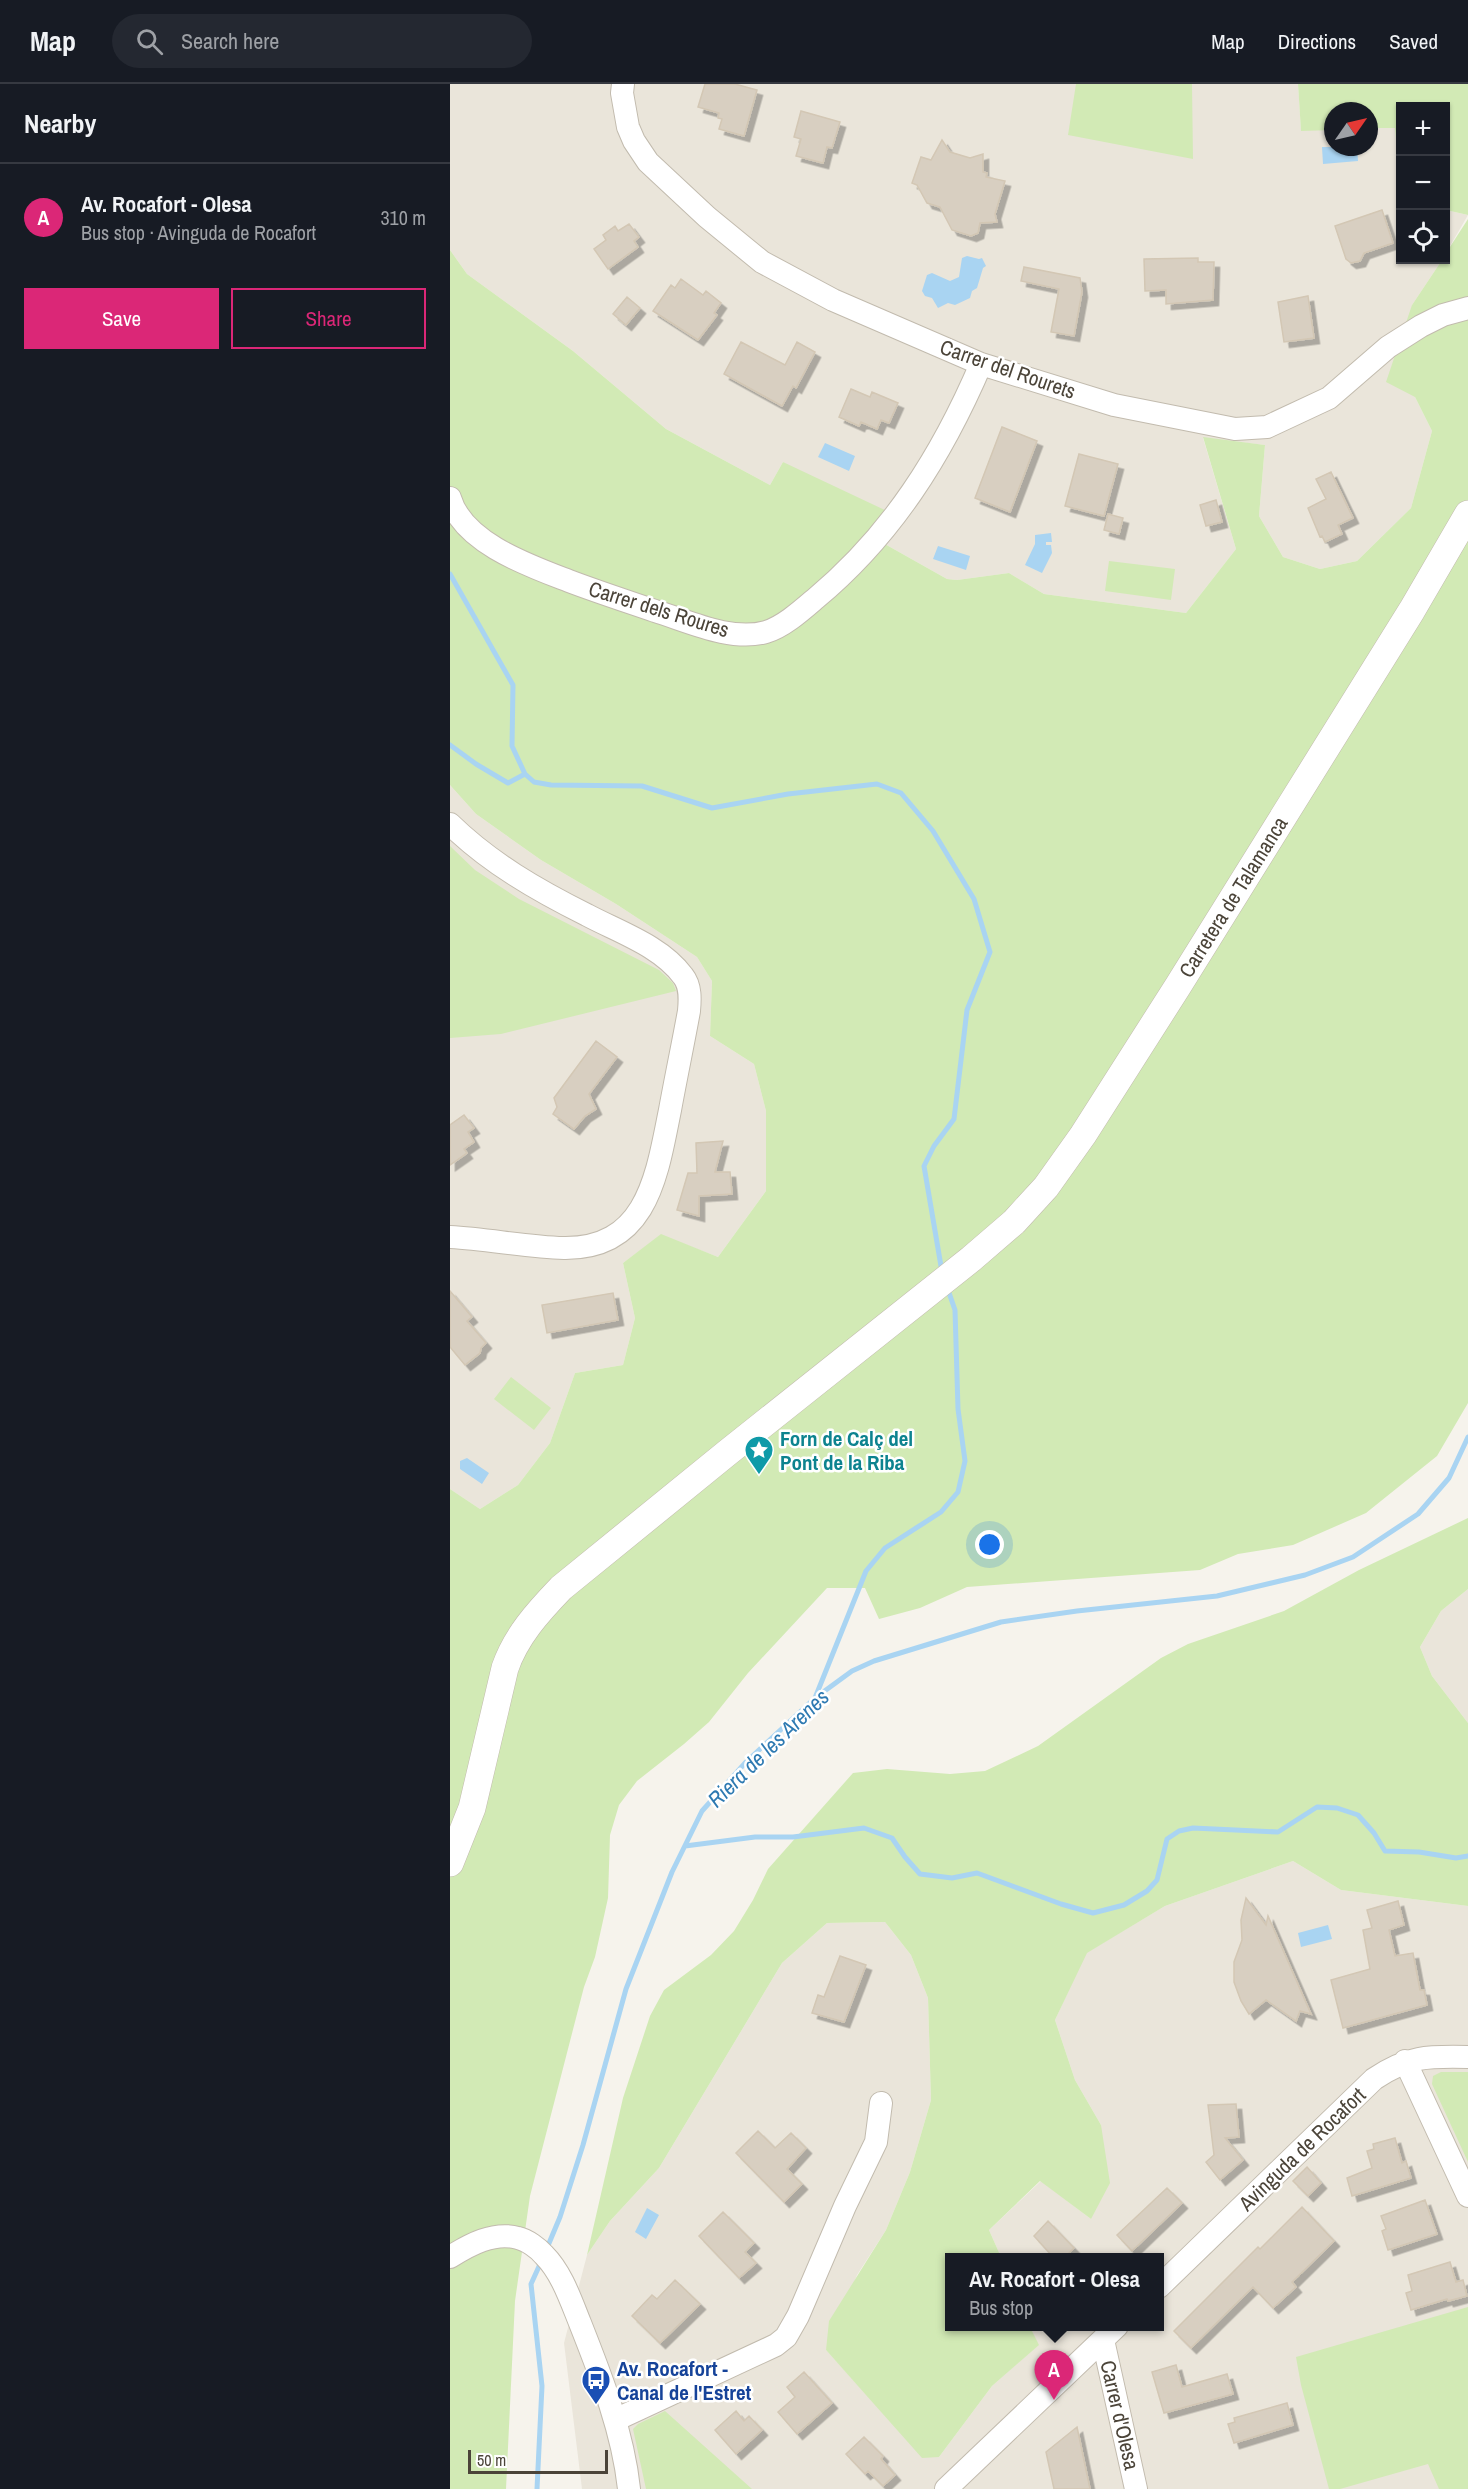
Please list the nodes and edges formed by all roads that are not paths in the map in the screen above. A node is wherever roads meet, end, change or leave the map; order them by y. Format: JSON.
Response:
{"nodes":[{"id":1,"x":623,"y":84,"type":"edge"},
{"id":2,"x":1468,"y":308,"type":"edge"},
{"id":3,"x":981,"y":364,"type":"junction"},
{"id":4,"x":450,"y":498,"type":"edge"},
{"id":5,"x":1468,"y":514,"type":"edge"},
{"id":6,"x":450,"y":824,"type":"edge"},
{"id":7,"x":450,"y":1237,"type":"edge"},
{"id":8,"x":450,"y":1863,"type":"edge"},
{"id":9,"x":1468,"y":2057,"type":"edge"},
{"id":10,"x":1405,"y":2061,"type":"junction"},
{"id":11,"x":881,"y":2103,"type":"dead end"},
{"id":12,"x":1468,"y":2196,"type":"edge"},
{"id":13,"x":450,"y":2257,"type":"edge"},
{"id":14,"x":1164,"y":2282,"type":"edge"},
{"id":15,"x":1110,"y":2333,"type":"edge"},
{"id":16,"x":615,"y":2420,"type":"junction"},
{"id":17,"x":629,"y":2489,"type":"edge"},
{"id":18,"x":946,"y":2489,"type":"edge"},
{"id":19,"x":1136,"y":2489,"type":"edge"}],
"edges":[{"from":1,"to":3,"type":"street","name":"Carrer del Rourets"},
{"from":2,"to":3,"type":"street","name":"Carrer del Rourets"},
{"from":3,"to":4,"type":"street","name":"Carrer dels Roures"},
{"from":5,"to":8,"type":"street","name":"Carretera de Talamanca"},
{"from":6,"to":7,"type":"street"},
{"from":9,"to":10,"type":"street","name":"Avinguda de Rocafort"},
{"from":10,"to":12,"type":"street"},
{"from":10,"to":14,"type":"street","name":"Avinguda de Rocafort"},
{"from":11,"to":16,"type":"street"},
{"from":13,"to":16,"type":"street"},
{"from":15,"to":18,"type":"street"},
{"from":15,"to":19,"type":"street","name":"Carrer d'Olesa"},
{"from":16,"to":17,"type":"street"}]}
